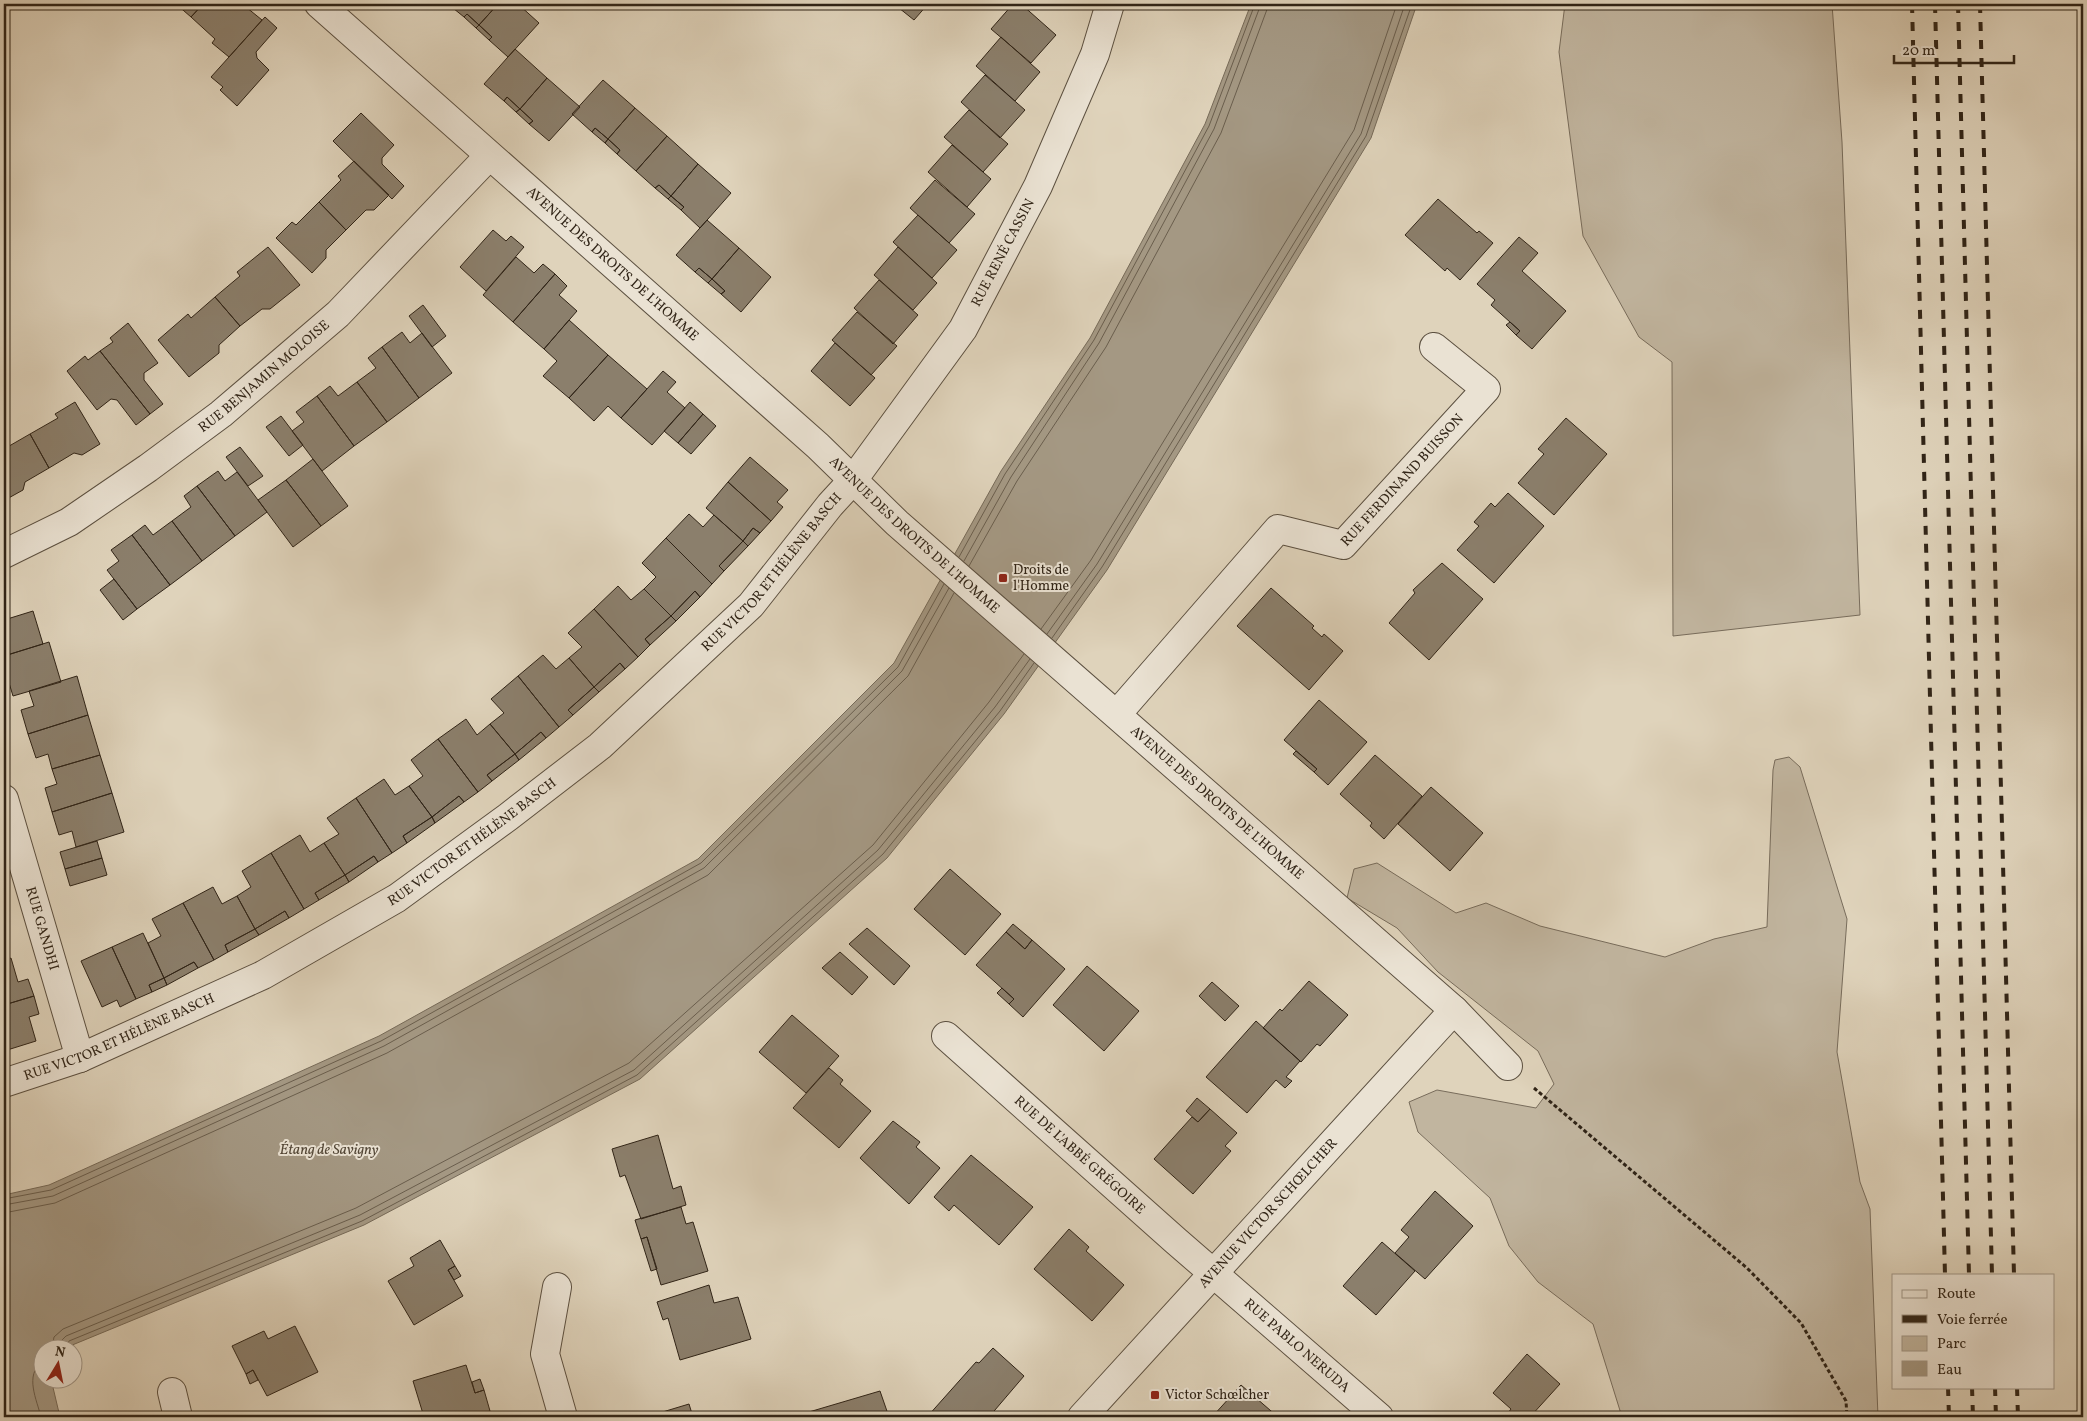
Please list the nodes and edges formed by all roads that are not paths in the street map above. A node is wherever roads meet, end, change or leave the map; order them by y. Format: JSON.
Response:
{"nodes":[{"id":1,"x":319,"y":4,"type":"edge"},
{"id":2,"x":1110,"y":4,"type":"edge"},
{"id":3,"x":490,"y":156,"type":"junction"},
{"id":4,"x":1434,"y":347,"type":"dead end"},
{"id":5,"x":853,"y":480,"type":"junction"},
{"id":6,"x":4,"y":554,"type":"edge"},
{"id":7,"x":1117,"y":714,"type":"junction"},
{"id":8,"x":4,"y":799,"type":"edge"},
{"id":9,"x":1454,"y":1010,"type":"junction"},
{"id":10,"x":946,"y":1036,"type":"dead end"},
{"id":11,"x":80,"y":1058,"type":"junction"},
{"id":12,"x":1508,"y":1066,"type":"road end"},
{"id":13,"x":4,"y":1083,"type":"edge"},
{"id":14,"x":1213,"y":1273,"type":"junction"},
{"id":15,"x":557,"y":1287,"type":"dead end"},
{"id":16,"x":563,"y":1417,"type":"edge"},
{"id":17,"x":1082,"y":1417,"type":"edge"},
{"id":18,"x":1379,"y":1417,"type":"edge"}],
"edges":[{"from":1,"to":3,"type":"street","name":"AVENUE DES DROITS DE L'HOMME"},
{"from":2,"to":5,"type":"street","name":"RUE RENÉ CASSIN"},
{"from":3,"to":5,"type":"street","name":"AVENUE DES DROITS DE L'HOMME"},
{"from":3,"to":6,"type":"street","name":"RUE BENJAMIN MOLOISE"},
{"from":4,"to":7,"type":"street","name":"RUE FERDINAND BUISSON"},
{"from":5,"to":7,"type":"street","name":"AVENUE DES DROITS DE L'HOMME"},
{"from":5,"to":11,"type":"street","name":"RUE VICTOR ET HÉLÈNE BASCH"},
{"from":7,"to":9,"type":"street","name":"AVENUE DES DROITS DE L'HOMME"},
{"from":8,"to":11,"type":"street","name":"RUE GANDHI"},
{"from":9,"to":12,"type":"street","name":"AVENUE DES DROITS DE L'HOMME"},
{"from":9,"to":14,"type":"street","name":"AVENUE VICTOR SCHŒLCHER"},
{"from":10,"to":14,"type":"street","name":"RUE DE L'ABBÉ GRÉGOIRE"},
{"from":11,"to":13,"type":"street","name":"RUE VICTOR ET HÉLÈNE BASCH"},
{"from":14,"to":17,"type":"street","name":"AVENUE VICTOR SCHŒLCHER"},
{"from":14,"to":18,"type":"street","name":"RUE PABLO NERUDA"},
{"from":15,"to":16,"type":"street"}]}
